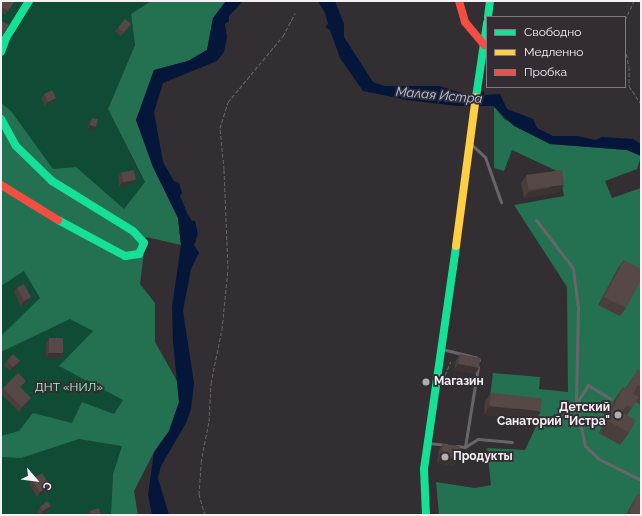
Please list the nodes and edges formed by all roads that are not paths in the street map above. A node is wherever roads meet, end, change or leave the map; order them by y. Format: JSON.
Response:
{"nodes":[{"id":1,"x":29,"y":1,"type":"edge"},
{"id":2,"x":459,"y":1,"type":"edge"},
{"id":3,"x":490,"y":1,"type":"edge"},
{"id":4,"x":488,"y":16,"type":"edge"},
{"id":5,"x":486,"y":30,"type":"edge"},
{"id":6,"x":484,"y":45,"type":"junction"},
{"id":7,"x":1,"y":52,"type":"edge"},
{"id":8,"x":1,"y":119,"type":"edge"},
{"id":9,"x":470,"y":143,"type":"junction"},
{"id":10,"x":1,"y":185,"type":"edge"},
{"id":11,"x":501,"y":202,"type":"dead end"},
{"id":12,"x":536,"y":220,"type":"dead end"},
{"id":13,"x":441,"y":349,"type":"junction"},
{"id":14,"x":610,"y":399,"type":"dead end"},
{"id":15,"x":576,"y":404,"type":"junction"},
{"id":16,"x":512,"y":442,"type":"dead end"},
{"id":17,"x":428,"y":443,"type":"junction"},
{"id":18,"x":464,"y":447,"type":"junction"},
{"id":19,"x":641,"y":480,"type":"edge"},
{"id":20,"x":426,"y":515,"type":"edge"}],
"edges":[{"from":1,"to":7,"type":"main road"},
{"from":2,"to":6,"type":"main road"},
{"from":3,"to":4,"type":"main road"},
{"from":5,"to":6,"type":"main road"},
{"from":6,"to":9,"type":"main road"},
{"from":8,"to":10,"type":"main road"},
{"from":9,"to":11,"type":"lane"},
{"from":9,"to":13,"type":"main road"},
{"from":12,"to":15,"type":"lane"},
{"from":13,"to":17,"type":"main road"},
{"from":13,"to":18,"type":"lane"},
{"from":14,"to":15,"type":"lane"},
{"from":15,"to":19,"type":"lane"},
{"from":16,"to":18,"type":"lane"},
{"from":17,"to":18,"type":"lane"},
{"from":17,"to":20,"type":"main road"}]}
